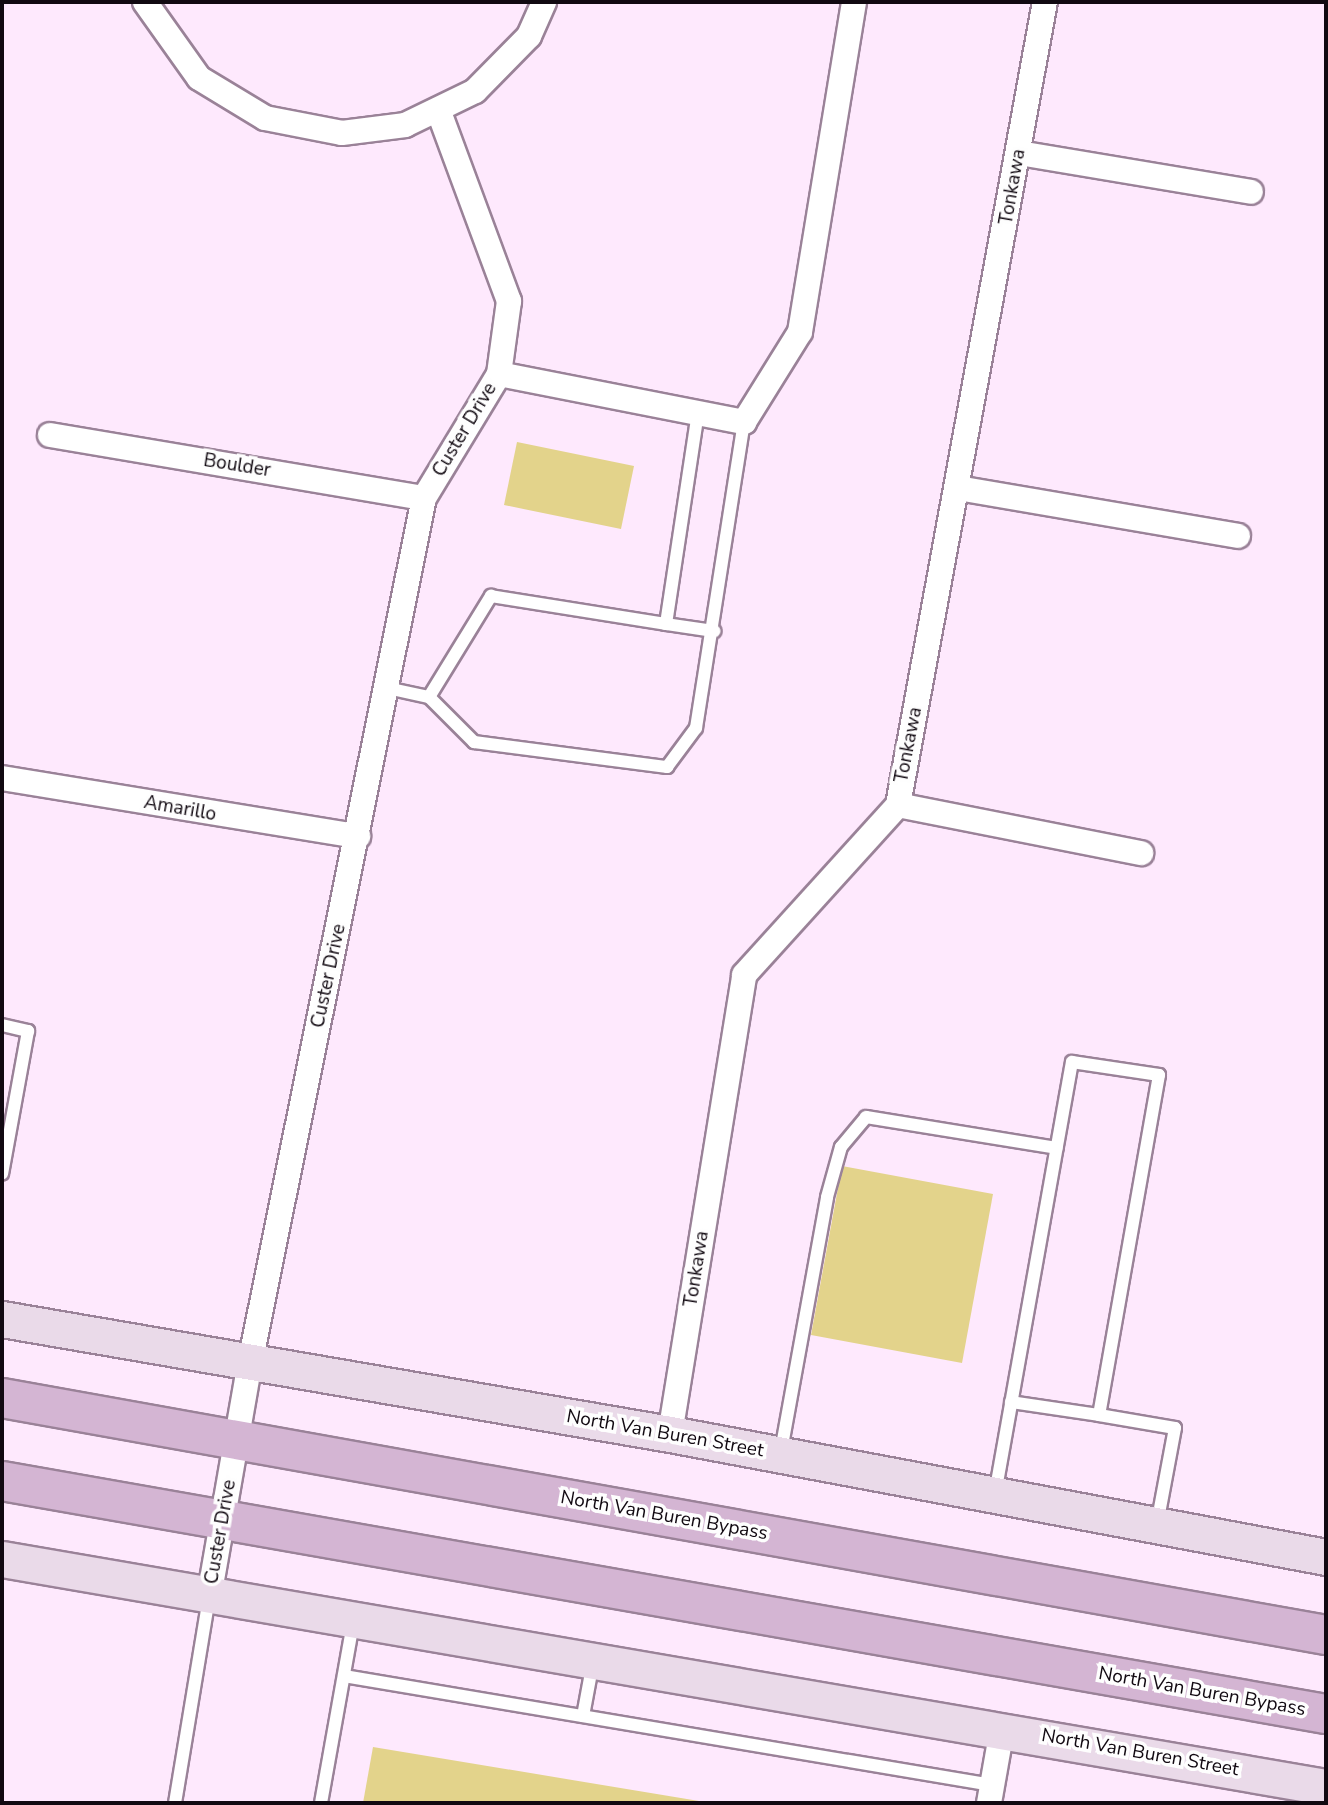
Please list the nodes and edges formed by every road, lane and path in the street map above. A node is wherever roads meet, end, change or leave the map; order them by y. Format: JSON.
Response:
{"nodes":[{"id":1,"x":145,"y":2,"type":"edge"},
{"id":2,"x":544,"y":2,"type":"edge"},
{"id":3,"x":854,"y":2,"type":"edge"},
{"id":4,"x":1045,"y":2,"type":"edge"},
{"id":5,"x":439,"y":112,"type":"junction"},
{"id":6,"x":1019,"y":153,"type":"junction"},
{"id":7,"x":1251,"y":192,"type":"dead end"},
{"id":8,"x":499,"y":374,"type":"junction"},
{"id":9,"x":698,"y":413,"type":"junction"},
{"id":10,"x":744,"y":422,"type":"junction"},
{"id":11,"x":50,"y":435,"type":"dead end"},
{"id":12,"x":958,"y":488,"type":"junction"},
{"id":13,"x":424,"y":498,"type":"junction"},
{"id":14,"x":1238,"y":536,"type":"dead end"},
{"id":15,"x":666,"y":624,"type":"junction"},
{"id":16,"x":714,"y":631,"type":"junction"},
{"id":17,"x":387,"y":688,"type":"junction"},
{"id":18,"x":429,"y":697,"type":"junction"},
{"id":19,"x":2,"y":778,"type":"edge"},
{"id":20,"x":898,"y":804,"type":"junction"},
{"id":21,"x":358,"y":836,"type":"junction"},
{"id":22,"x":1141,"y":853,"type":"dead end"},
{"id":23,"x":2,"y":1026,"type":"edge"},
{"id":24,"x":1057,"y":1148,"type":"junction"},
{"id":25,"x":2,"y":1174,"type":"edge"},
{"id":26,"x":2,"y":1319,"type":"edge"},
{"id":27,"x":250,"y":1363,"type":"junction"},
{"id":28,"x":2,"y":1398,"type":"edge"},
{"id":29,"x":1012,"y":1402,"type":"junction"},
{"id":30,"x":1099,"y":1415,"type":"junction"},
{"id":31,"x":670,"y":1434,"type":"junction"},
{"id":32,"x":237,"y":1439,"type":"junction"},
{"id":33,"x":781,"y":1455,"type":"junction"},
{"id":34,"x":2,"y":1481,"type":"edge"},
{"id":35,"x":995,"y":1494,"type":"junction"},
{"id":36,"x":223,"y":1519,"type":"junction"},
{"id":37,"x":1157,"y":1525,"type":"junction"},
{"id":38,"x":1326,"y":1557,"type":"edge"},
{"id":39,"x":2,"y":1559,"type":"edge"},
{"id":40,"x":209,"y":1597,"type":"junction"},
{"id":41,"x":353,"y":1623,"type":"junction"},
{"id":42,"x":1326,"y":1635,"type":"edge"},
{"id":43,"x":593,"y":1662,"type":"junction"},
{"id":44,"x":344,"y":1676,"type":"junction"},
{"id":45,"x":1326,"y":1714,"type":"edge"},
{"id":46,"x":583,"y":1716,"type":"junction"},
{"id":47,"x":1002,"y":1729,"type":"junction"},
{"id":48,"x":1326,"y":1787,"type":"edge"},
{"id":49,"x":991,"y":1794,"type":"edge"},
{"id":50,"x":175,"y":1803,"type":"edge"},
{"id":51,"x":321,"y":1803,"type":"edge"}],
"edges":[{"from":1,"to":5,"type":"street"},
{"from":2,"to":5,"type":"street"},
{"from":3,"to":10,"type":"street"},
{"from":4,"to":6,"type":"street","name":"Tonkawa"},
{"from":5,"to":8,"type":"street","name":"Custer Drive"},
{"from":6,"to":7,"type":"street"},
{"from":6,"to":12,"type":"street","name":"Tonkawa"},
{"from":8,"to":9,"type":"street","name":"Custer Drive"},
{"from":8,"to":13,"type":"street","name":"Custer Drive"},
{"from":9,"to":10,"type":"street","name":"Custer Drive"},
{"from":9,"to":15,"type":"lane"},
{"from":10,"to":16,"type":"lane"},
{"from":11,"to":13,"type":"street","name":"Boulder"},
{"from":12,"to":14,"type":"street"},
{"from":12,"to":20,"type":"street","name":"Tonkawa"},
{"from":13,"to":17,"type":"street","name":"Custer Drive"},
{"from":15,"to":16,"type":"lane"},
{"from":15,"to":18,"type":"lane"},
{"from":16,"to":18,"type":"lane"},
{"from":17,"to":18,"type":"lane"},
{"from":17,"to":21,"type":"street","name":"Custer Drive"},
{"from":19,"to":21,"type":"street","name":"Amarillo"},
{"from":20,"to":22,"type":"street"},
{"from":20,"to":31,"type":"street","name":"Tonkawa"},
{"from":21,"to":27,"type":"street","name":"Custer Drive"},
{"from":23,"to":25,"type":"lane"},
{"from":24,"to":29,"type":"lane"},
{"from":24,"to":30,"type":"lane"},
{"from":24,"to":33,"type":"lane"},
{"from":26,"to":27,"type":"street","name":"North Van Buren Street"},
{"from":27,"to":31,"type":"street","name":"North Van Buren Street"},
{"from":27,"to":32,"type":"street","name":"Custer Drive"},
{"from":28,"to":32,"type":"main road","name":"North Van Buren Bypass"},
{"from":29,"to":30,"type":"lane"},
{"from":29,"to":35,"type":"lane"},
{"from":30,"to":37,"type":"lane"},
{"from":31,"to":33,"type":"street","name":"North Van Buren Street"},
{"from":32,"to":36,"type":"street","name":"Custer Drive"},
{"from":32,"to":42,"type":"main road","name":"North Van Buren Bypass"},
{"from":33,"to":35,"type":"street","name":"North Van Buren Street"},
{"from":34,"to":36,"type":"main road","name":"North Van Buren Bypass"},
{"from":35,"to":37,"type":"street","name":"North Van Buren Street"},
{"from":36,"to":40,"type":"street","name":"Custer Drive"},
{"from":36,"to":45,"type":"main road","name":"North Van Buren Bypass"},
{"from":37,"to":38,"type":"street","name":"North Van Buren Street"},
{"from":39,"to":40,"type":"street","name":"North Van Buren Street"},
{"from":40,"to":41,"type":"street","name":"North Van Buren Street"},
{"from":40,"to":50,"type":"lane"},
{"from":41,"to":43,"type":"street","name":"North Van Buren Street"},
{"from":41,"to":44,"type":"lane"},
{"from":43,"to":46,"type":"lane"},
{"from":43,"to":47,"type":"street","name":"North Van Buren Street"},
{"from":44,"to":46,"type":"lane"},
{"from":44,"to":51,"type":"lane"},
{"from":46,"to":49,"type":"lane"},
{"from":47,"to":48,"type":"street","name":"North Van Buren Street"},
{"from":47,"to":49,"type":"street"}]}
